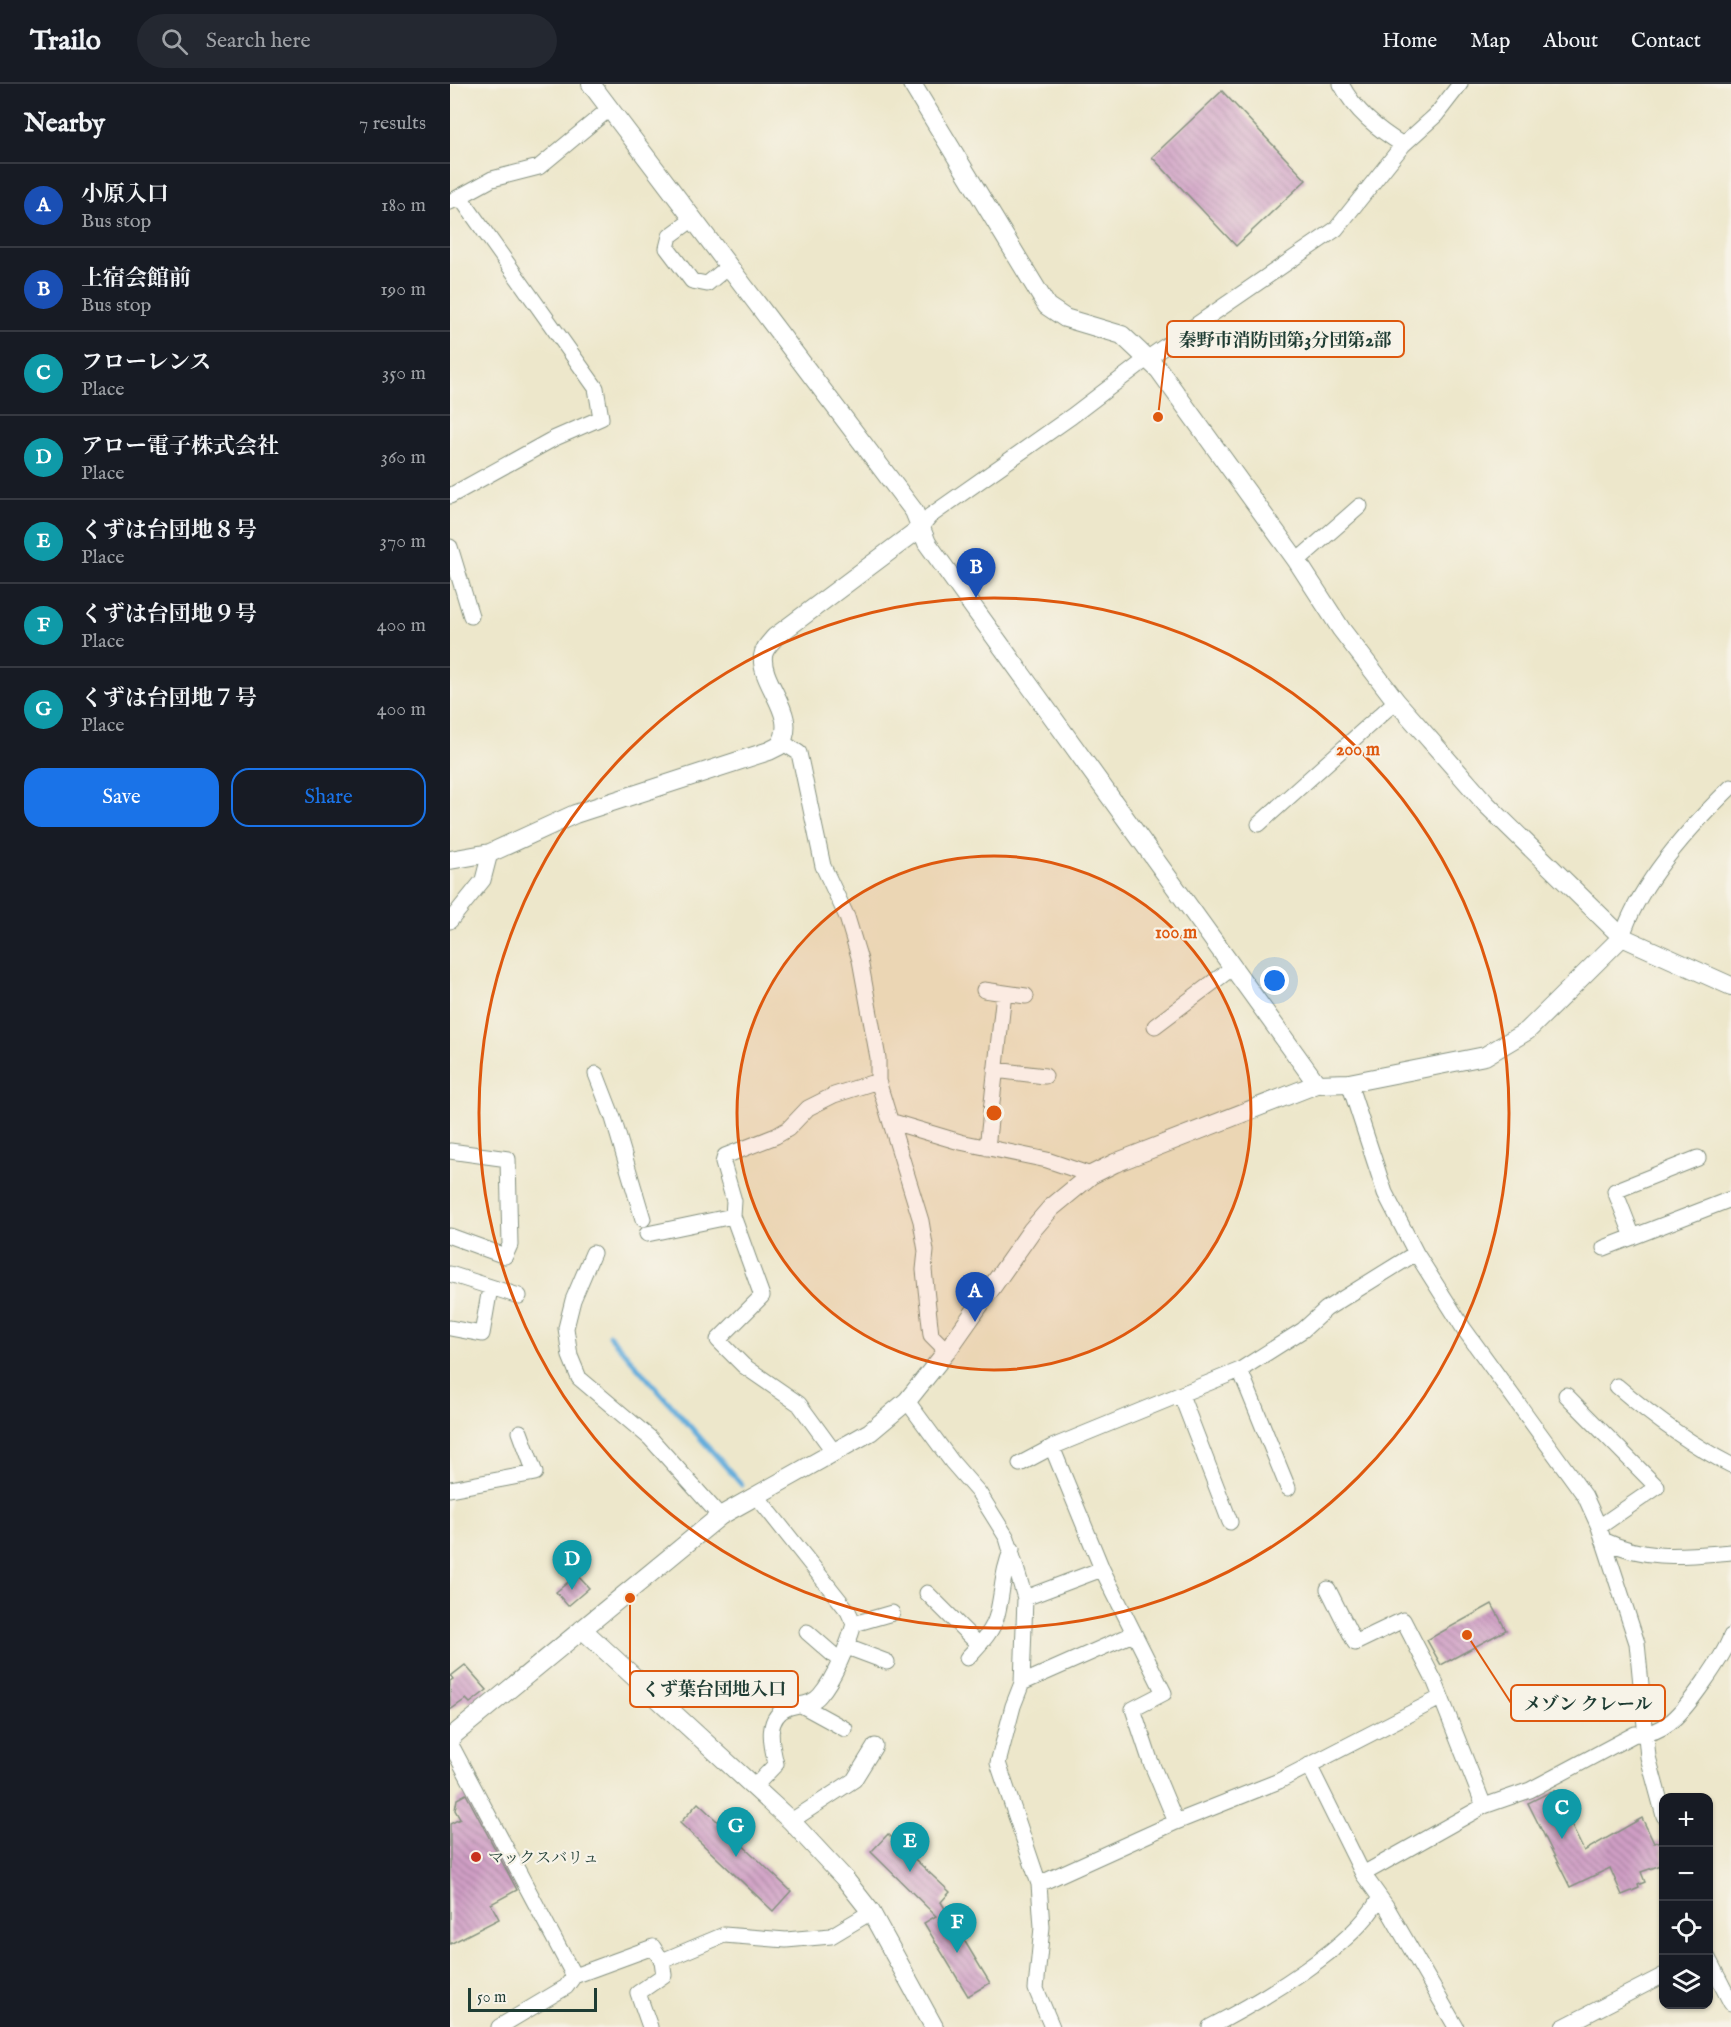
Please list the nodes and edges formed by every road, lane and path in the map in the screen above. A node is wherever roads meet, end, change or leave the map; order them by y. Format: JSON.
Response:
{"nodes":[{"id":1,"x":591,"y":84,"type":"edge"},
{"id":2,"x":912,"y":84,"type":"edge"},
{"id":3,"x":1341,"y":84,"type":"edge"},
{"id":4,"x":1460,"y":84,"type":"edge"},
{"id":5,"x":609,"y":109,"type":"junction"},
{"id":6,"x":1402,"y":145,"type":"junction"},
{"id":7,"x":455,"y":200,"type":"edge"},
{"id":8,"x":693,"y":219,"type":"junction"},
{"id":9,"x":729,"y":266,"type":"junction"},
{"id":10,"x":1148,"y":358,"type":"junction"},
{"id":11,"x":450,"y":496,"type":"edge"},
{"id":12,"x":1360,"y":506,"type":"dead end"},
{"id":13,"x":919,"y":529,"type":"junction"},
{"id":14,"x":450,"y":547,"type":"edge"},
{"id":15,"x":1297,"y":561,"type":"junction"},
{"id":16,"x":471,"y":616,"type":"dead end"},
{"id":17,"x":1396,"y":701,"type":"junction"},
{"id":18,"x":782,"y":742,"type":"junction"},
{"id":19,"x":1731,"y":787,"type":"edge"},
{"id":20,"x":1259,"y":824,"type":"dead end"},
{"id":21,"x":490,"y":853,"type":"junction"},
{"id":22,"x":450,"y":860,"type":"edge"},
{"id":23,"x":450,"y":921,"type":"edge"},
{"id":24,"x":1622,"y":937,"type":"junction"},
{"id":25,"x":1232,"y":968,"type":"junction"},
{"id":26,"x":1731,"y":986,"type":"edge"},
{"id":27,"x":984,"y":990,"type":"dead end"},
{"id":28,"x":1004,"y":993,"type":"junction"},
{"id":29,"x":1026,"y":996,"type":"dead end"},
{"id":30,"x":1155,"y":1026,"type":"dead end"},
{"id":31,"x":995,"y":1070,"type":"junction"},
{"id":32,"x":596,"y":1074,"type":"dead end"},
{"id":33,"x":1045,"y":1076,"type":"dead end"},
{"id":34,"x":878,"y":1081,"type":"junction"},
{"id":35,"x":1349,"y":1083,"type":"junction"},
{"id":36,"x":1317,"y":1084,"type":"junction"},
{"id":37,"x":893,"y":1122,"type":"junction"},
{"id":38,"x":987,"y":1148,"type":"junction"},
{"id":39,"x":450,"y":1151,"type":"edge"},
{"id":40,"x":1698,"y":1158,"type":"dead end"},
{"id":41,"x":1091,"y":1175,"type":"junction"},
{"id":42,"x":1731,"y":1198,"type":"edge"},
{"id":43,"x":733,"y":1216,"type":"junction"},
{"id":44,"x":450,"y":1236,"type":"edge"},
{"id":45,"x":1633,"y":1237,"type":"junction"},
{"id":46,"x":1604,"y":1248,"type":"dead end"},
{"id":47,"x":1416,"y":1252,"type":"junction"},
{"id":48,"x":593,"y":1254,"type":"dead end"},
{"id":49,"x":450,"y":1274,"type":"edge"},
{"id":50,"x":490,"y":1288,"type":"junction"},
{"id":51,"x":519,"y":1296,"type":"dead end"},
{"id":52,"x":450,"y":1328,"type":"edge"},
{"id":53,"x":947,"y":1351,"type":"junction"},
{"id":54,"x":1240,"y":1370,"type":"junction"},
{"id":55,"x":1617,"y":1386,"type":"dead end"},
{"id":56,"x":1181,"y":1395,"type":"junction"},
{"id":57,"x":1566,"y":1395,"type":"dead end"},
{"id":58,"x":907,"y":1401,"type":"junction"},
{"id":59,"x":520,"y":1432,"type":"dead end"},
{"id":60,"x":1052,"y":1447,"type":"junction"},
{"id":61,"x":834,"y":1452,"type":"junction"},
{"id":62,"x":1020,"y":1464,"type":"dead end"},
{"id":63,"x":1731,"y":1465,"type":"edge"},
{"id":64,"x":1288,"y":1488,"type":"dead end"},
{"id":65,"x":450,"y":1489,"type":"edge"},
{"id":66,"x":756,"y":1494,"type":"junction"},
{"id":67,"x":720,"y":1516,"type":"junction"},
{"id":68,"x":1230,"y":1521,"type":"dead end"},
{"id":69,"x":1601,"y":1534,"type":"junction"},
{"id":70,"x":1012,"y":1549,"type":"junction"},
{"id":71,"x":1731,"y":1552,"type":"edge"},
{"id":72,"x":1102,"y":1569,"type":"junction"},
{"id":73,"x":1328,"y":1589,"type":"dead end"},
{"id":74,"x":927,"y":1593,"type":"dead end"},
{"id":75,"x":952,"y":1594,"type":"dead end"},
{"id":76,"x":1025,"y":1598,"type":"junction"},
{"id":77,"x":940,"y":1606,"type":"junction"},
{"id":78,"x":892,"y":1613,"type":"dead end"},
{"id":79,"x":854,"y":1624,"type":"junction"},
{"id":80,"x":582,"y":1629,"type":"junction"},
{"id":81,"x":807,"y":1632,"type":"dead end"},
{"id":82,"x":1133,"y":1634,"type":"junction"},
{"id":83,"x":1731,"y":1636,"type":"edge"},
{"id":84,"x":979,"y":1645,"type":"junction"},
{"id":85,"x":843,"y":1653,"type":"junction"},
{"id":86,"x":967,"y":1658,"type":"dead end"},
{"id":87,"x":887,"y":1662,"type":"dead end"},
{"id":88,"x":762,"y":1680,"type":"dead end"},
{"id":89,"x":1022,"y":1683,"type":"junction"},
{"id":90,"x":1440,"y":1698,"type":"junction"},
{"id":91,"x":797,"y":1706,"type":"junction"},
{"id":92,"x":845,"y":1729,"type":"dead end"},
{"id":93,"x":1646,"y":1735,"type":"junction"},
{"id":94,"x":450,"y":1738,"type":"edge"},
{"id":95,"x":450,"y":1743,"type":"edge"},
{"id":96,"x":875,"y":1746,"type":"dead end"},
{"id":97,"x":1309,"y":1765,"type":"junction"},
{"id":98,"x":755,"y":1786,"type":"junction"},
{"id":99,"x":1659,"y":1801,"type":"edge"},
{"id":100,"x":1484,"y":1806,"type":"junction"},
{"id":101,"x":792,"y":1821,"type":"junction"},
{"id":102,"x":1176,"y":1822,"type":"junction"},
{"id":103,"x":1364,"y":1874,"type":"junction"},
{"id":104,"x":1039,"y":1884,"type":"junction"},
{"id":105,"x":1379,"y":1899,"type":"junction"},
{"id":106,"x":871,"y":1912,"type":"junction"},
{"id":107,"x":662,"y":1961,"type":"junction"},
{"id":108,"x":1713,"y":1968,"type":"edge"},
{"id":109,"x":574,"y":1976,"type":"junction"},
{"id":110,"x":1659,"y":1979,"type":"edge"},
{"id":111,"x":1731,"y":2003,"type":"edge"},
{"id":112,"x":1216,"y":2026,"type":"edge"},
{"id":113,"x":499,"y":2027,"type":"edge"},
{"id":114,"x":650,"y":2027,"type":"edge"},
{"id":115,"x":934,"y":2027,"type":"edge"},
{"id":116,"x":1052,"y":2027,"type":"edge"},
{"id":117,"x":1456,"y":2027,"type":"edge"},
{"id":118,"x":1563,"y":2027,"type":"edge"}],
"edges":[{"from":1,"to":5,"type":"street"},
{"from":2,"to":10,"type":"street"},
{"from":3,"to":6,"type":"street"},
{"from":4,"to":6,"type":"street"},
{"from":5,"to":7,"type":"street"},
{"from":5,"to":8,"type":"street"},
{"from":6,"to":10,"type":"street"},
{"from":7,"to":11,"type":"street"},
{"from":8,"to":9,"type":"street"},
{"from":8,"to":9,"type":"street"},
{"from":9,"to":13,"type":"street"},
{"from":10,"to":13,"type":"street"},
{"from":10,"to":15,"type":"street"},
{"from":12,"to":15,"type":"street"},
{"from":13,"to":18,"type":"street"},
{"from":13,"to":25,"type":"street"},
{"from":14,"to":16,"type":"street"},
{"from":15,"to":17,"type":"street"},
{"from":17,"to":20,"type":"street"},
{"from":17,"to":24,"type":"street"},
{"from":18,"to":21,"type":"street"},
{"from":18,"to":34,"type":"street"},
{"from":19,"to":24,"type":"street"},
{"from":21,"to":22,"type":"street"},
{"from":21,"to":23,"type":"street"},
{"from":24,"to":26,"type":"street"},
{"from":24,"to":35,"type":"street"},
{"from":25,"to":30,"type":"street"},
{"from":25,"to":36,"type":"street"},
{"from":27,"to":28,"type":"street"},
{"from":28,"to":29,"type":"street"},
{"from":28,"to":31,"type":"street"},
{"from":31,"to":33,"type":"street"},
{"from":31,"to":38,"type":"street"},
{"from":32,"to":43,"type":"street"},
{"from":34,"to":37,"type":"street"},
{"from":34,"to":43,"type":"street"},
{"from":35,"to":36,"type":"street"},
{"from":35,"to":47,"type":"street"},
{"from":36,"to":41,"type":"street"},
{"from":37,"to":38,"type":"street"},
{"from":37,"to":53,"type":"street"},
{"from":38,"to":41,"type":"street"},
{"from":39,"to":44,"type":"street"},
{"from":40,"to":45,"type":"street"},
{"from":41,"to":53,"type":"street"},
{"from":42,"to":45,"type":"street"},
{"from":43,"to":61,"type":"street"},
{"from":45,"to":46,"type":"street"},
{"from":47,"to":54,"type":"street"},
{"from":47,"to":69,"type":"street"},
{"from":48,"to":67,"type":"street"},
{"from":49,"to":50,"type":"street"},
{"from":50,"to":51,"type":"street"},
{"from":50,"to":52,"type":"street"},
{"from":53,"to":58,"type":"street"},
{"from":54,"to":56,"type":"street"},
{"from":54,"to":64,"type":"street"},
{"from":55,"to":63,"type":"street"},
{"from":56,"to":60,"type":"street"},
{"from":56,"to":68,"type":"street"},
{"from":57,"to":69,"type":"street"},
{"from":58,"to":61,"type":"street"},
{"from":58,"to":70,"type":"street"},
{"from":59,"to":65,"type":"street"},
{"from":60,"to":62,"type":"street"},
{"from":60,"to":72,"type":"street"},
{"from":61,"to":66,"type":"street"},
{"from":66,"to":67,"type":"street"},
{"from":66,"to":79,"type":"street"},
{"from":67,"to":80,"type":"street"},
{"from":69,"to":71,"type":"street"},
{"from":69,"to":93,"type":"street"},
{"from":70,"to":76,"type":"street"},
{"from":70,"to":84,"type":"street"},
{"from":72,"to":76,"type":"street"},
{"from":72,"to":82,"type":"street"},
{"from":73,"to":90,"type":"street"},
{"from":74,"to":77,"type":"street"},
{"from":75,"to":77,"type":"street"},
{"from":76,"to":89,"type":"street"},
{"from":77,"to":84,"type":"street"},
{"from":78,"to":79,"type":"street"},
{"from":79,"to":85,"type":"street"},
{"from":80,"to":94,"type":"street"},
{"from":80,"to":98,"type":"street"},
{"from":81,"to":85,"type":"street"},
{"from":82,"to":89,"type":"street"},
{"from":82,"to":102,"type":"street"},
{"from":83,"to":93,"type":"street"},
{"from":84,"to":86,"type":"street"},
{"from":85,"to":87,"type":"street"},
{"from":85,"to":91,"type":"street"},
{"from":88,"to":91,"type":"street"},
{"from":89,"to":104,"type":"street"},
{"from":90,"to":97,"type":"street"},
{"from":90,"to":100,"type":"street"},
{"from":91,"to":92,"type":"street"},
{"from":91,"to":98,"type":"street"},
{"from":93,"to":99,"type":"street"},
{"from":93,"to":100,"type":"street"},
{"from":95,"to":109,"type":"street"},
{"from":96,"to":101,"type":"street"},
{"from":97,"to":102,"type":"street"},
{"from":97,"to":103,"type":"street"},
{"from":98,"to":101,"type":"street"},
{"from":100,"to":103,"type":"street"},
{"from":101,"to":106,"type":"street"},
{"from":102,"to":104,"type":"street"},
{"from":103,"to":105,"type":"street"},
{"from":104,"to":116,"type":"street"},
{"from":105,"to":112,"type":"street"},
{"from":105,"to":117,"type":"street"},
{"from":106,"to":107,"type":"street"},
{"from":106,"to":115,"type":"street"},
{"from":107,"to":109,"type":"street"},
{"from":107,"to":114,"type":"street"},
{"from":108,"to":111,"type":"street"},
{"from":109,"to":113,"type":"street"},
{"from":110,"to":118,"type":"street"}]}
